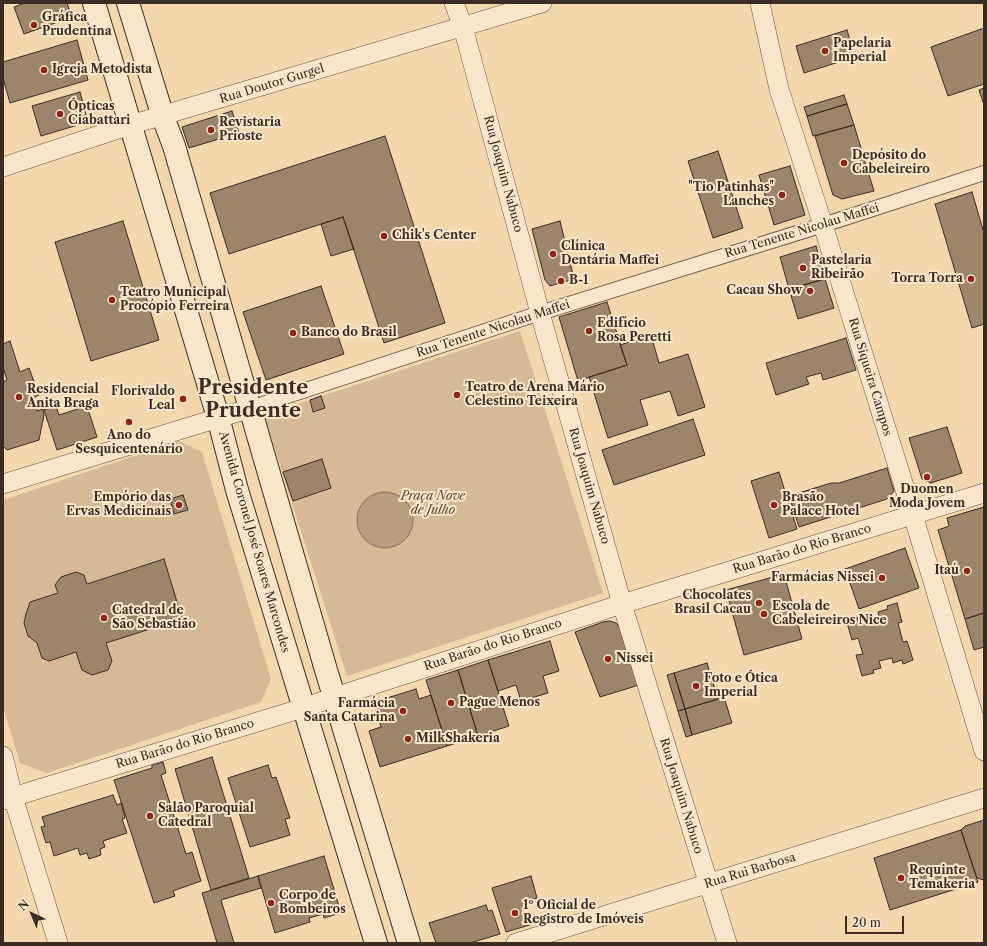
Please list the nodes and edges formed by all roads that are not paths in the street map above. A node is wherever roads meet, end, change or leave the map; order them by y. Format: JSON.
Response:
{"nodes":[{"id":1,"x":94,"y":3,"type":"edge"},
{"id":2,"x":128,"y":3,"type":"edge"},
{"id":3,"x":454,"y":3,"type":"edge"},
{"id":4,"x":542,"y":3,"type":"edge"},
{"id":5,"x":760,"y":3,"type":"edge"},
{"id":6,"x":463,"y":27,"type":"junction"},
{"id":7,"x":163,"y":117,"type":"junction"},
{"id":8,"x":130,"y":125,"type":"junction"},
{"id":9,"x":3,"y":168,"type":"edge"},
{"id":10,"x":984,"y":173,"type":"edge"},
{"id":11,"x":823,"y":225,"type":"junction"},
{"id":12,"x":540,"y":313,"type":"junction"},
{"id":13,"x":251,"y":408,"type":"junction"},
{"id":14,"x":218,"y":417,"type":"junction"},
{"id":15,"x":3,"y":484,"type":"edge"},
{"id":16,"x":984,"y":493,"type":"edge"},
{"id":17,"x":913,"y":515,"type":"junction"},
{"id":18,"x":622,"y":604,"type":"junction"},
{"id":19,"x":335,"y":697,"type":"junction"},
{"id":20,"x":304,"y":708,"type":"junction"},
{"id":21,"x":984,"y":751,"type":"edge"},
{"id":22,"x":3,"y":756,"type":"edge"},
{"id":23,"x":8,"y":798,"type":"edge"},
{"id":24,"x":984,"y":798,"type":"edge"},
{"id":25,"x":708,"y":884,"type":"junction"},
{"id":26,"x":58,"y":943,"type":"edge"},
{"id":27,"x":376,"y":943,"type":"edge"},
{"id":28,"x":409,"y":943,"type":"edge"},
{"id":29,"x":516,"y":943,"type":"edge"},
{"id":30,"x":727,"y":943,"type":"edge"}],
"edges":[{"from":1,"to":8,"type":"main road","name":"Avenida Coronel José Soares Marcondes"},
{"from":2,"to":7,"type":"main road"},
{"from":3,"to":6,"type":"street","name":"Rua Joaquim Nabuco"},
{"from":4,"to":6,"type":"street","name":"Rua Doutor Gurgel"},
{"from":5,"to":11,"type":"street","name":"Rua Siqueira Campos"},
{"from":6,"to":7,"type":"street","name":"Rua Doutor Gurgel"},
{"from":6,"to":12,"type":"street","name":"Rua Joaquim Nabuco"},
{"from":7,"to":8,"type":"street","name":"Rua Doutor Gurgel"},
{"from":7,"to":13,"type":"main road"},
{"from":8,"to":9,"type":"street","name":"Rua Doutor Gurgel"},
{"from":8,"to":14,"type":"main road","name":"Avenida Coronel José Soares Marcondes"},
{"from":10,"to":11,"type":"street","name":"Rua Tenente Nicolau Maffei"},
{"from":11,"to":12,"type":"street","name":"Rua Tenente Nicolau Maffei"},
{"from":11,"to":17,"type":"street","name":"Rua Siqueira Campos"},
{"from":12,"to":13,"type":"street","name":"Rua Tenente Nicolau Maffei"},
{"from":12,"to":18,"type":"street","name":"Rua Joaquim Nabuco"},
{"from":13,"to":14,"type":"street","name":"Rua Tenente Nicolau Maffei"},
{"from":13,"to":19,"type":"main road"},
{"from":14,"to":15,"type":"street","name":"Rua Tenente Nicolau Maffei"},
{"from":14,"to":20,"type":"main road","name":"Avenida Coronel José Soares Marcondes"},
{"from":16,"to":17,"type":"street","name":"Rua Barão do Rio Branco"},
{"from":17,"to":18,"type":"street","name":"Rua Barão do Rio Branco"},
{"from":17,"to":21,"type":"street","name":"Rua Siqueira Campos"},
{"from":18,"to":19,"type":"street","name":"Rua Barão do Rio Branco"},
{"from":18,"to":25,"type":"street","name":"Rua Joaquim Nabuco"},
{"from":19,"to":20,"type":"street","name":"Rua Barão do Rio Branco"},
{"from":19,"to":28,"type":"main road"},
{"from":20,"to":23,"type":"street","name":"Rua Barão do Rio Branco"},
{"from":20,"to":27,"type":"main road","name":"Avenida Coronel José Soares Marcondes"},
{"from":22,"to":23,"type":"street"},
{"from":23,"to":26,"type":"street"},
{"from":24,"to":25,"type":"street","name":"Rua Rui Barbosa"},
{"from":25,"to":29,"type":"street","name":"Rua Rui Barbosa"},
{"from":25,"to":30,"type":"street","name":"Rua Joaquim Nabuco"}]}
